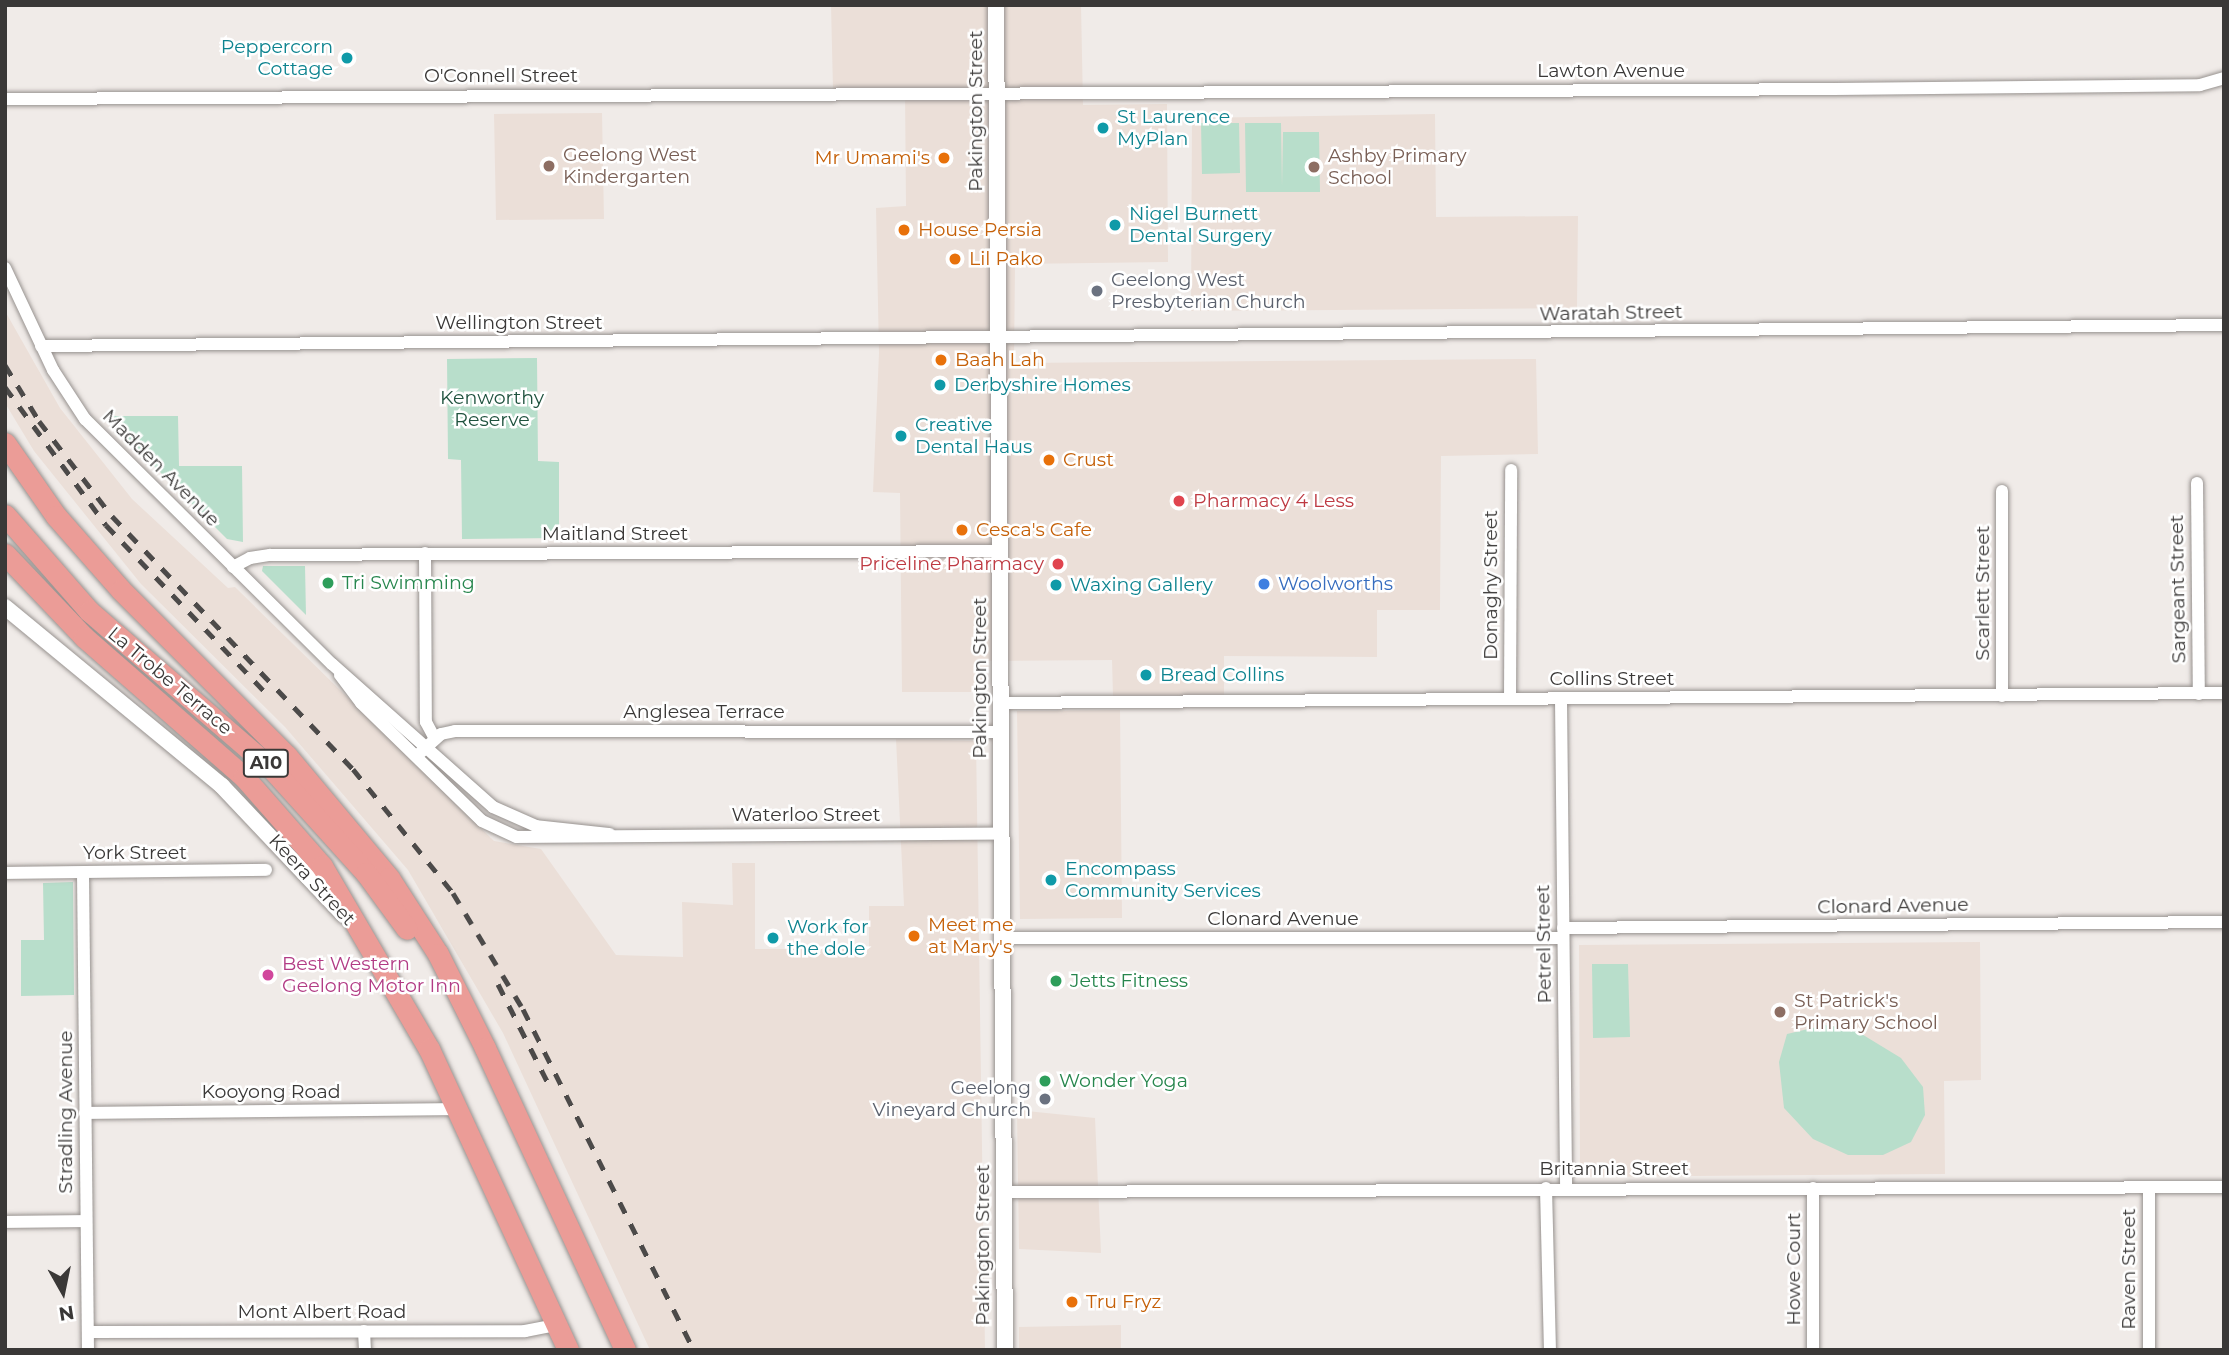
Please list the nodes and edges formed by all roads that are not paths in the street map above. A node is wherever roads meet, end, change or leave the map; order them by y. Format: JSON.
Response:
{"nodes":[{"id":1,"x":996,"y":5,"type":"edge"},
{"id":2,"x":2224,"y":78,"type":"edge"},
{"id":3,"x":997,"y":93,"type":"junction"},
{"id":4,"x":5,"y":99,"type":"edge"},
{"id":5,"x":5,"y":268,"type":"edge"},
{"id":6,"x":2224,"y":325,"type":"edge"},
{"id":7,"x":999,"y":340,"type":"junction"},
{"id":8,"x":41,"y":346,"type":"junction"},
{"id":9,"x":5,"y":443,"type":"edge"},
{"id":10,"x":1511,"y":470,"type":"dead end"},
{"id":11,"x":2196,"y":483,"type":"dead end"},
{"id":12,"x":2002,"y":491,"type":"dead end"},
{"id":13,"x":5,"y":515,"type":"edge"},
{"id":14,"x":1000,"y":551,"type":"junction"},
{"id":15,"x":425,"y":553,"type":"junction"},
{"id":16,"x":5,"y":554,"type":"edge"},
{"id":17,"x":233,"y":567,"type":"junction"},
{"id":18,"x":5,"y":607,"type":"edge"},
{"id":19,"x":2199,"y":694,"type":"junction"},
{"id":20,"x":2224,"y":694,"type":"edge"},
{"id":21,"x":2002,"y":696,"type":"junction"},
{"id":22,"x":1510,"y":699,"type":"junction"},
{"id":23,"x":1560,"y":699,"type":"junction"},
{"id":24,"x":1001,"y":703,"type":"junction"},
{"id":25,"x":1001,"y":732,"type":"junction"},
{"id":26,"x":426,"y":747,"type":"junction"},
{"id":27,"x":520,"y":821,"type":"junction"},
{"id":28,"x":610,"y":834,"type":"junction"},
{"id":29,"x":1002,"y":834,"type":"junction"},
{"id":30,"x":517,"y":837,"type":"junction"},
{"id":31,"x":265,"y":870,"type":"dead end"},
{"id":32,"x":5,"y":873,"type":"edge"},
{"id":33,"x":83,"y":873,"type":"junction"},
{"id":34,"x":2224,"y":922,"type":"edge"},
{"id":35,"x":361,"y":932,"type":"junction"},
{"id":36,"x":1563,"y":933,"type":"junction"},
{"id":37,"x":1003,"y":938,"type":"junction"},
{"id":38,"x":485,"y":1048,"type":"junction"},
{"id":39,"x":457,"y":1109,"type":"junction"},
{"id":40,"x":85,"y":1113,"type":"junction"},
{"id":41,"x":2224,"y":1187,"type":"edge"},
{"id":42,"x":1546,"y":1188,"type":"junction"},
{"id":43,"x":1566,"y":1188,"type":"junction"},
{"id":44,"x":1813,"y":1188,"type":"junction"},
{"id":45,"x":2149,"y":1188,"type":"junction"},
{"id":46,"x":1004,"y":1192,"type":"junction"},
{"id":47,"x":85,"y":1221,"type":"junction"},
{"id":48,"x":5,"y":1222,"type":"edge"},
{"id":49,"x":556,"y":1325,"type":"junction"},
{"id":50,"x":365,"y":1331,"type":"junction"},
{"id":51,"x":88,"y":1332,"type":"junction"},
{"id":52,"x":88,"y":1350,"type":"edge"},
{"id":53,"x":365,"y":1350,"type":"edge"},
{"id":54,"x":568,"y":1350,"type":"edge"},
{"id":55,"x":625,"y":1350,"type":"edge"},
{"id":56,"x":1005,"y":1350,"type":"edge"},
{"id":57,"x":1550,"y":1350,"type":"edge"},
{"id":58,"x":1813,"y":1350,"type":"edge"},
{"id":59,"x":2149,"y":1350,"type":"edge"}],
"edges":[{"from":1,"to":3,"type":"street","name":"Pakington Street"},
{"from":2,"to":3,"type":"street","name":"Lawton Avenue"},
{"from":3,"to":4,"type":"street","name":"O'Connell Street"},
{"from":3,"to":7,"type":"street","name":"Pakington Street"},
{"from":5,"to":8,"type":"street","name":"Madden Avenue"},
{"from":6,"to":7,"type":"street","name":"Waratah Street"},
{"from":7,"to":8,"type":"street","name":"Wellington Street"},
{"from":7,"to":14,"type":"street","name":"Pakington Street"},
{"from":8,"to":17,"type":"street","name":"Madden Avenue"},
{"from":9,"to":38,"type":"highway"},
{"from":10,"to":22,"type":"street","name":"Donaghy Street"},
{"from":11,"to":19,"type":"street","name":"Sargeant Street"},
{"from":12,"to":21,"type":"street","name":"Scarlett Street"},
{"from":13,"to":38,"type":"highway","name":"La Trobe Terrace","number":"A10"},
{"from":14,"to":15,"type":"street","name":"Maitland Street"},
{"from":14,"to":24,"type":"street","name":"Pakington Street"},
{"from":15,"to":17,"type":"street","name":"Maitland Street"},
{"from":15,"to":26,"type":"street"},
{"from":16,"to":35,"type":"highway","name":"La Trobe Terrace","number":"A10"},
{"from":17,"to":26,"type":"street","name":"Madden Avenue"},
{"from":18,"to":35,"type":"street","name":"Keera Street"},
{"from":19,"to":20,"type":"street","name":"Collins Street"},
{"from":19,"to":21,"type":"street","name":"Collins Street"},
{"from":21,"to":23,"type":"street","name":"Collins Street"},
{"from":22,"to":23,"type":"street","name":"Collins Street"},
{"from":22,"to":24,"type":"street","name":"Collins Street"},
{"from":23,"to":36,"type":"street","name":"Petrel Street"},
{"from":24,"to":25,"type":"street","name":"Pakington Street"},
{"from":25,"to":26,"type":"street","name":"Anglesea Terrace"},
{"from":25,"to":29,"type":"street","name":"Pakington Street"},
{"from":26,"to":27,"type":"street","name":"Madden Avenue"},
{"from":26,"to":30,"type":"street","name":"Madden Avenue"},
{"from":27,"to":28,"type":"street","name":"Waterloo Street"},
{"from":27,"to":30,"type":"street"},
{"from":28,"to":29,"type":"street","name":"Waterloo Street"},
{"from":28,"to":30,"type":"street","name":"Waterloo Street"},
{"from":29,"to":37,"type":"street","name":"Pakington Street"},
{"from":31,"to":33,"type":"street","name":"York Street"},
{"from":32,"to":33,"type":"street","name":"York Street"},
{"from":33,"to":40,"type":"street","name":"Stradling Avenue"},
{"from":34,"to":36,"type":"street","name":"Clonard Avenue"},
{"from":35,"to":39,"type":"highway","name":"Keera Street","number":"A10"},
{"from":36,"to":37,"type":"street","name":"Clonard Avenue"},
{"from":36,"to":43,"type":"street","name":"Petrel Street"},
{"from":37,"to":46,"type":"street","name":"Pakington Street"},
{"from":38,"to":55,"type":"highway","number":"A10"},
{"from":39,"to":40,"type":"street","name":"Kooyong Road"},
{"from":39,"to":49,"type":"highway","name":"Keera Street","number":"A10"},
{"from":40,"to":47,"type":"street","name":"Stradling Avenue"},
{"from":41,"to":45,"type":"street","name":"Britannia Street"},
{"from":42,"to":43,"type":"street","name":"Britannia Street"},
{"from":42,"to":46,"type":"street","name":"Britannia Street"},
{"from":42,"to":57,"type":"street"},
{"from":43,"to":44,"type":"street","name":"Britannia Street"},
{"from":44,"to":45,"type":"street","name":"Britannia Street"},
{"from":44,"to":58,"type":"street","name":"Howe Court"},
{"from":45,"to":59,"type":"street","name":"Raven Street"},
{"from":46,"to":56,"type":"street","name":"Pakington Street"},
{"from":47,"to":48,"type":"street"},
{"from":47,"to":51,"type":"street","name":"Stradling Avenue"},
{"from":49,"to":50,"type":"street","name":"Mont Albert Road"},
{"from":49,"to":54,"type":"highway","name":"Keera Street","number":"A10"},
{"from":50,"to":51,"type":"street","name":"Mont Albert Road"},
{"from":50,"to":53,"type":"street"},
{"from":51,"to":52,"type":"street","name":"Stradling Avenue"}]}
